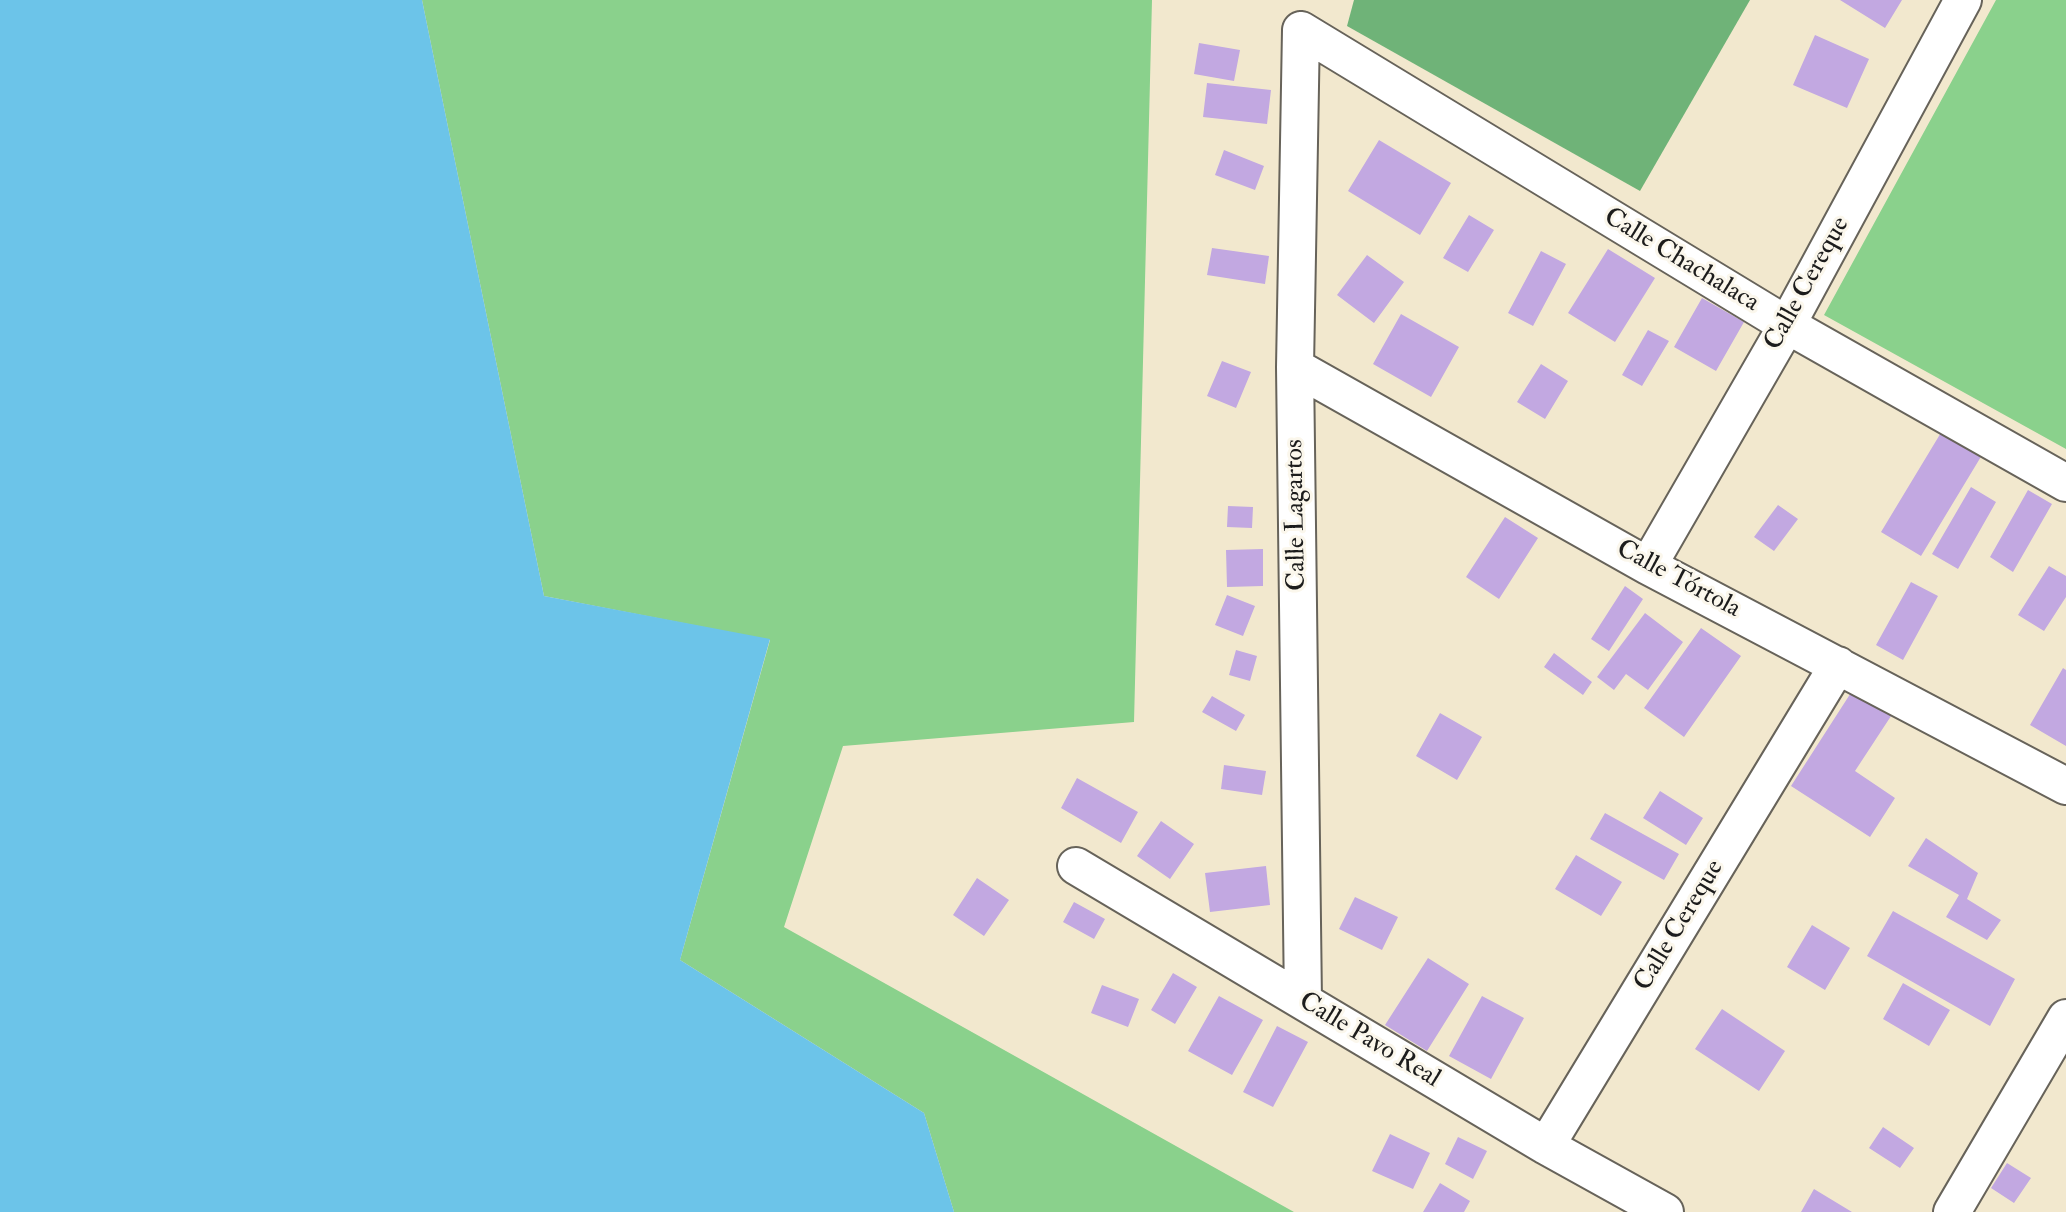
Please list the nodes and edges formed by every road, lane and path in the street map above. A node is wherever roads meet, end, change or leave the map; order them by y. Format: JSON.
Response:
{"nodes":[{"id":1,"x":1963,"y":0,"type":"edge"},
{"id":2,"x":1301,"y":30,"type":"joint"},
{"id":3,"x":1787,"y":325,"type":"junction"},
{"id":4,"x":1295,"y":367,"type":"junction"},
{"id":5,"x":2066,"y":483,"type":"edge"},
{"id":6,"x":1648,"y":566,"type":"junction"},
{"id":7,"x":1838,"y":665,"type":"junction"},
{"id":8,"x":2066,"y":786,"type":"edge"},
{"id":9,"x":1076,"y":866,"type":"dead end"},
{"id":10,"x":1303,"y":1001,"type":"junction"},
{"id":11,"x":2066,"y":1018,"type":"edge"},
{"id":12,"x":1546,"y":1146,"type":"junction"},
{"id":13,"x":1665,"y":1212,"type":"edge"},
{"id":14,"x":1952,"y":1212,"type":"edge"}],
"edges":[{"from":1,"to":3,"type":"street","name":"Calle Cereque"},
{"from":2,"to":3,"type":"street","name":"Calle Chachalaca"},
{"from":2,"to":4,"type":"street","name":"Calle Lagartos"},
{"from":3,"to":5,"type":"street","name":"Calle Chachalaca"},
{"from":3,"to":6,"type":"street","name":"Calle Cereque"},
{"from":4,"to":6,"type":"street","name":"Calle Tórtola"},
{"from":4,"to":10,"type":"street","name":"Calle Lagartos"},
{"from":6,"to":7,"type":"street","name":"Calle Tórtola"},
{"from":7,"to":8,"type":"street","name":"Calle Tórtola"},
{"from":7,"to":12,"type":"street","name":"Calle Cereque"},
{"from":9,"to":10,"type":"street","name":"Calle Pavo Real"},
{"from":10,"to":12,"type":"street","name":"Calle Pavo Real"},
{"from":11,"to":14,"type":"street"},
{"from":12,"to":13,"type":"street","name":"Calle Pavo Real"}]}
